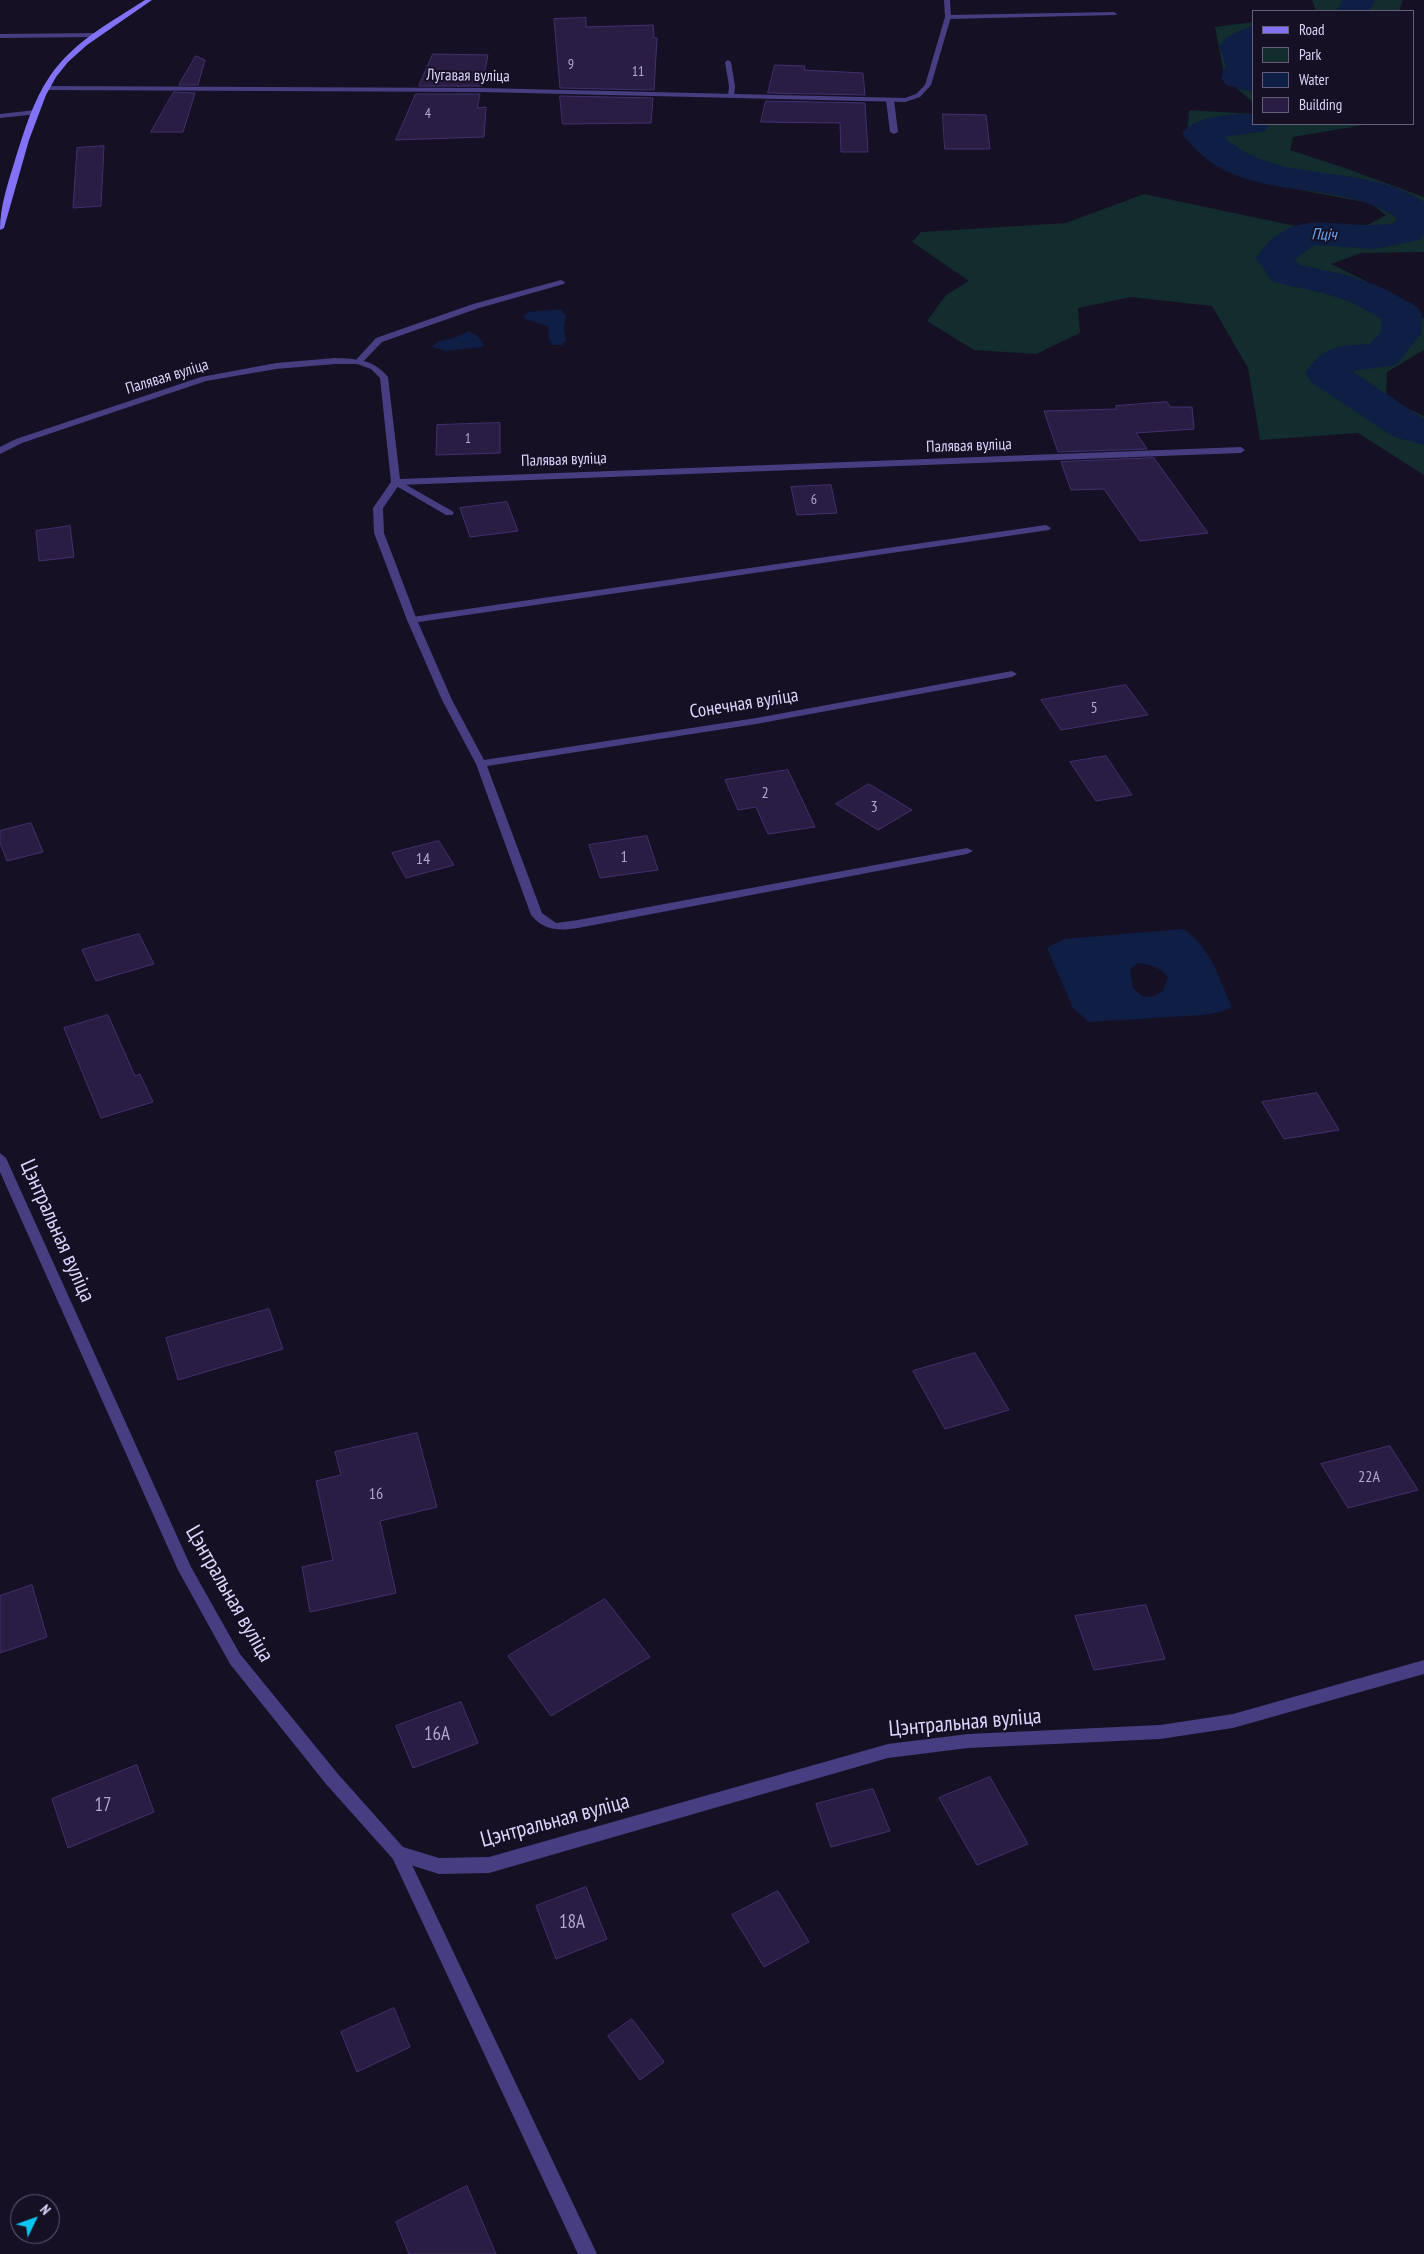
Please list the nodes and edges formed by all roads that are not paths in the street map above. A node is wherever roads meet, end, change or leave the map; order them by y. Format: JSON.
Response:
{"nodes":[{"id":1,"x":150,"y":0,"type":"edge"},
{"id":2,"x":947,"y":0,"type":"edge"},
{"id":3,"x":1114,"y":14,"type":"dead end"},
{"id":4,"x":948,"y":17,"type":"junction"},
{"id":5,"x":96,"y":35,"type":"junction"},
{"id":6,"x":0,"y":36,"type":"edge"},
{"id":7,"x":728,"y":62,"type":"dead end"},
{"id":8,"x":45,"y":88,"type":"junction"},
{"id":9,"x":731,"y":96,"type":"junction"},
{"id":10,"x":890,"y":100,"type":"junction"},
{"id":11,"x":35,"y":112,"type":"junction"},
{"id":12,"x":0,"y":116,"type":"edge"},
{"id":13,"x":894,"y":132,"type":"dead end"},
{"id":14,"x":0,"y":228,"type":"edge"},
{"id":15,"x":560,"y":282,"type":"dead end"},
{"id":16,"x":358,"y":362,"type":"junction"},
{"id":17,"x":1241,"y":450,"type":"dead end"},
{"id":18,"x":0,"y":452,"type":"edge"},
{"id":19,"x":396,"y":482,"type":"junction"},
{"id":20,"x":449,"y":513,"type":"dead end"},
{"id":21,"x":1046,"y":528,"type":"dead end"},
{"id":22,"x":412,"y":620,"type":"junction"},
{"id":23,"x":1012,"y":674,"type":"dead end"},
{"id":24,"x":481,"y":764,"type":"junction"},
{"id":25,"x":967,"y":851,"type":"dead end"},
{"id":26,"x":0,"y":1158,"type":"edge"},
{"id":27,"x":1424,"y":1667,"type":"edge"},
{"id":28,"x":398,"y":1853,"type":"junction"},
{"id":29,"x":588,"y":2254,"type":"edge"}],
"edges":[{"from":1,"to":5,"type":"main road"},
{"from":2,"to":4,"type":"street"},
{"from":3,"to":4,"type":"street"},
{"from":4,"to":10,"type":"street","name":"Лугавая вуліца"},
{"from":5,"to":6,"type":"street"},
{"from":5,"to":8,"type":"main road"},
{"from":7,"to":9,"type":"street"},
{"from":8,"to":9,"type":"street","name":"Лугавая вуліца"},
{"from":8,"to":11,"type":"main road"},
{"from":9,"to":10,"type":"street","name":"Лугавая вуліца"},
{"from":10,"to":13,"type":"street"},
{"from":11,"to":12,"type":"street"},
{"from":11,"to":14,"type":"main road"},
{"from":15,"to":16,"type":"street"},
{"from":16,"to":18,"type":"street","name":"Палявая вуліца"},
{"from":16,"to":19,"type":"street","name":"Палявая вуліца"},
{"from":17,"to":19,"type":"street","name":"Палявая вуліца"},
{"from":19,"to":20,"type":"street"},
{"from":19,"to":22,"type":"street"},
{"from":21,"to":22,"type":"street"},
{"from":22,"to":24,"type":"street"},
{"from":23,"to":24,"type":"street","name":"Сонечная вуліца"},
{"from":24,"to":25,"type":"street"},
{"from":26,"to":28,"type":"street","name":"Цэнтральная вуліца"},
{"from":27,"to":28,"type":"street","name":"Цэнтральная вуліца"},
{"from":28,"to":29,"type":"street"}]}
